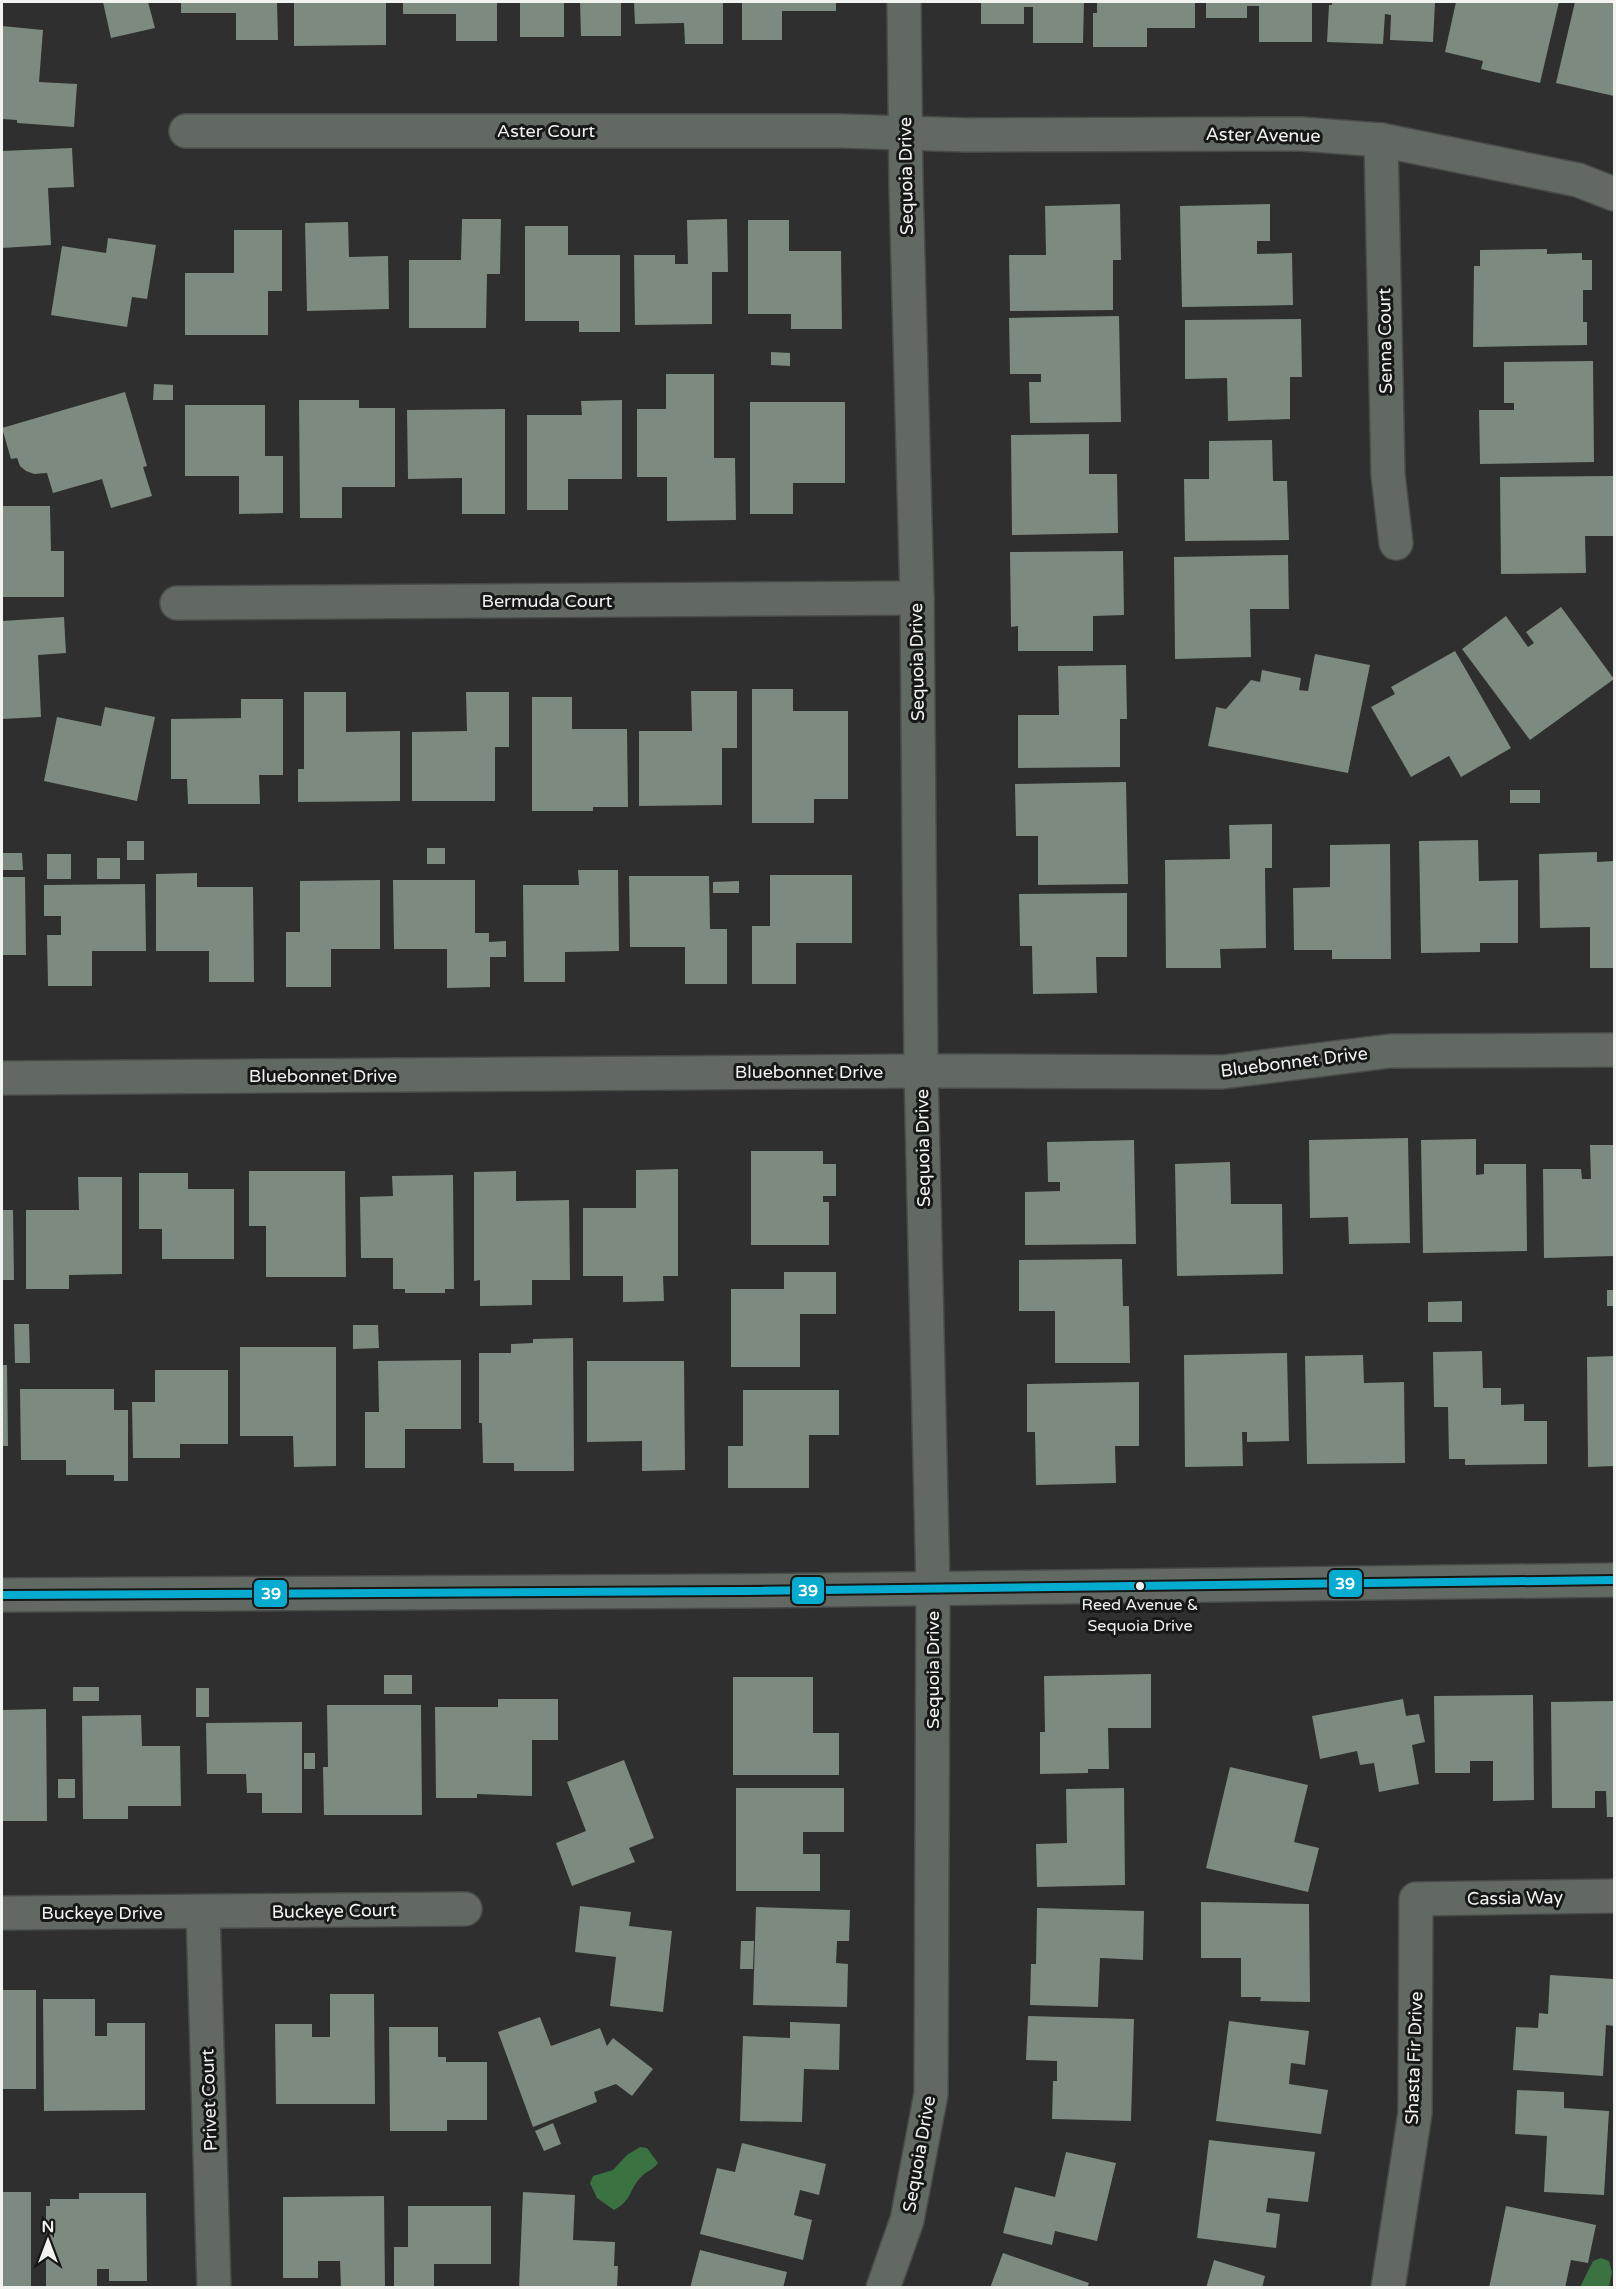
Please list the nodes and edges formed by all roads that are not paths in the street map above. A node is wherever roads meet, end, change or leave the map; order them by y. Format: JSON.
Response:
{"nodes":[{"id":1,"x":904,"y":2,"type":"edge"},
{"id":2,"x":186,"y":131,"type":"dead end"},
{"id":3,"x":905,"y":133,"type":"junction"},
{"id":4,"x":1381,"y":140,"type":"junction"},
{"id":5,"x":1614,"y":194,"type":"edge"},
{"id":6,"x":1396,"y":543,"type":"dead end"},
{"id":7,"x":917,"y":598,"type":"junction"},
{"id":8,"x":177,"y":603,"type":"dead end"},
{"id":9,"x":1614,"y":1050,"type":"edge"},
{"id":10,"x":921,"y":1071,"type":"junction"},
{"id":11,"x":2,"y":1078,"type":"edge"},
{"id":12,"x":1614,"y":1580,"type":"edge"},
{"id":13,"x":933,"y":1589,"type":"junction"},
{"id":14,"x":2,"y":1595,"type":"edge"},
{"id":15,"x":1614,"y":1896,"type":"edge"},
{"id":16,"x":1416,"y":1899,"type":"joint"},
{"id":17,"x":465,"y":1909,"type":"dead end"},
{"id":18,"x":204,"y":1912,"type":"junction"},
{"id":19,"x":2,"y":1914,"type":"edge"},
{"id":20,"x":214,"y":2288,"type":"edge"},
{"id":21,"x":883,"y":2288,"type":"edge"},
{"id":22,"x":1388,"y":2288,"type":"edge"}],
"edges":[{"from":1,"to":3,"type":"street","name":"Sequoia Drive"},
{"from":2,"to":3,"type":"street","name":"Aster Court"},
{"from":3,"to":4,"type":"street","name":"Aster Avenue"},
{"from":3,"to":7,"type":"street","name":"Sequoia Drive"},
{"from":4,"to":5,"type":"street","name":"Aster Avenue"},
{"from":4,"to":6,"type":"street","name":"Senna Court"},
{"from":7,"to":8,"type":"street","name":"Bermuda Court"},
{"from":7,"to":10,"type":"street","name":"Sequoia Drive"},
{"from":9,"to":10,"type":"street","name":"Bluebonnet Drive"},
{"from":10,"to":11,"type":"street","name":"Bluebonnet Drive"},
{"from":10,"to":13,"type":"street","name":"Sequoia Drive"},
{"from":12,"to":13,"type":"street"},
{"from":13,"to":14,"type":"street"},
{"from":13,"to":21,"type":"street","name":"Sequoia Drive"},
{"from":15,"to":16,"type":"street","name":"Cassia Way"},
{"from":16,"to":22,"type":"street","name":"Shasta Fir Drive"},
{"from":17,"to":18,"type":"street","name":"Buckeye Court"},
{"from":18,"to":19,"type":"street","name":"Buckeye Drive"},
{"from":18,"to":20,"type":"street","name":"Privet Court"}]}
